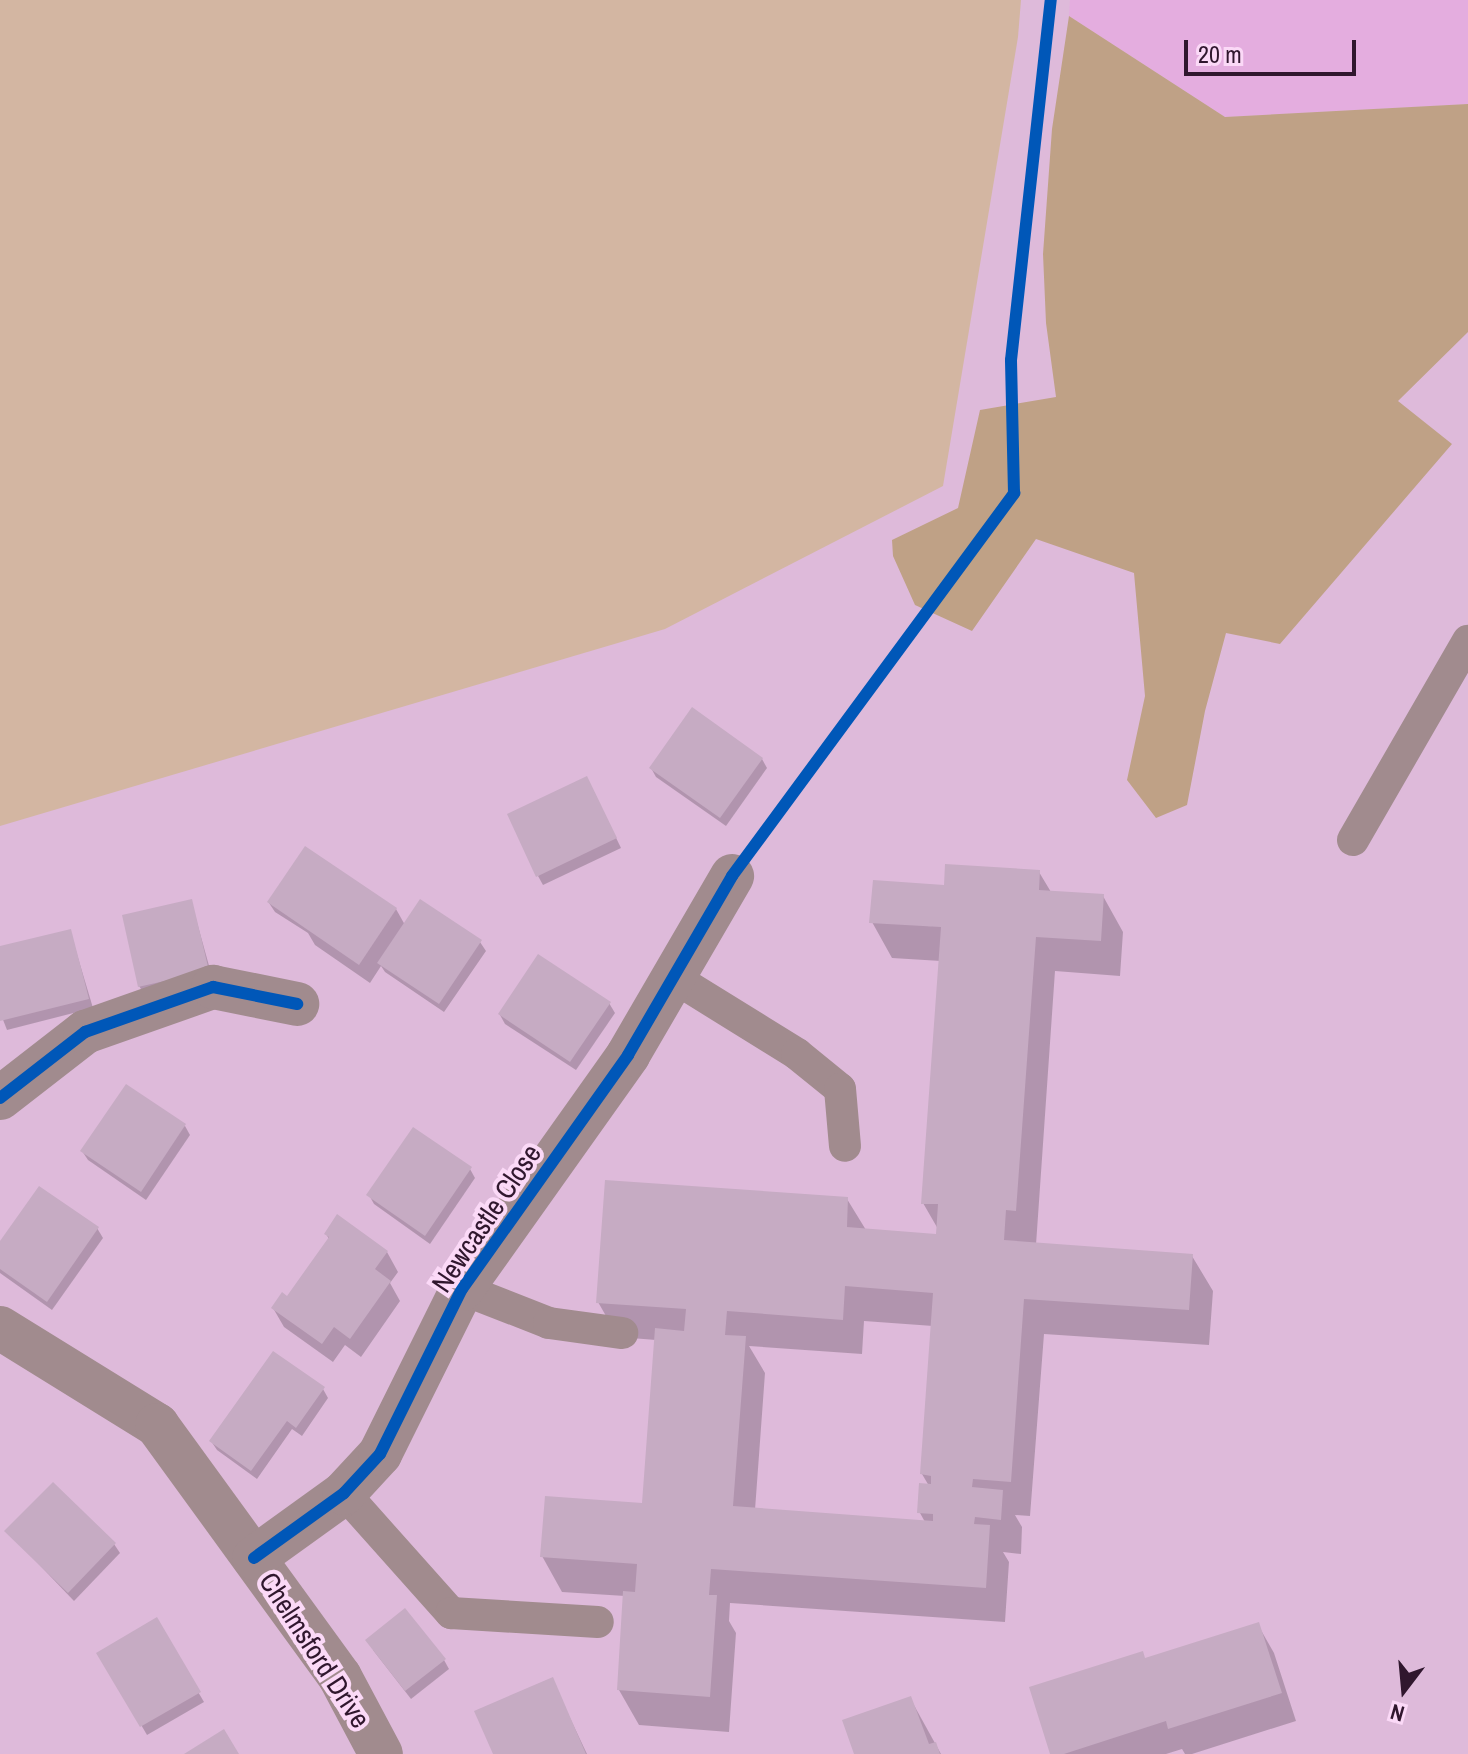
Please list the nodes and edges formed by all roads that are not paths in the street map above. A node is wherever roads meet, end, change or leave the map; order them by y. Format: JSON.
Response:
{"nodes":[{"id":1,"x":1468,"y":641,"type":"edge"},
{"id":2,"x":1353,"y":840,"type":"dead end"},
{"id":3,"x":732,"y":876,"type":"dead end"},
{"id":4,"x":673,"y":977,"type":"junction"},
{"id":5,"x":297,"y":1004,"type":"dead end"},
{"id":6,"x":0,"y":1098,"type":"edge"},
{"id":7,"x":845,"y":1146,"type":"dead end"},
{"id":8,"x":462,"y":1289,"type":"junction"},
{"id":9,"x":0,"y":1328,"type":"edge"},
{"id":10,"x":622,"y":1333,"type":"dead end"},
{"id":11,"x":344,"y":1493,"type":"junction"},
{"id":12,"x":254,"y":1558,"type":"junction"},
{"id":13,"x":598,"y":1622,"type":"dead end"},
{"id":14,"x":381,"y":1754,"type":"edge"}],
"edges":[{"from":1,"to":2,"type":"lane"},
{"from":3,"to":4,"type":"street","name":"Newcastle Close"},
{"from":4,"to":7,"type":"lane"},
{"from":4,"to":8,"type":"street","name":"Newcastle Close"},
{"from":5,"to":6,"type":"street"},
{"from":8,"to":10,"type":"lane"},
{"from":8,"to":11,"type":"street","name":"Newcastle Close"},
{"from":9,"to":12,"type":"street","name":"Chelmsford Drive"},
{"from":11,"to":12,"type":"street","name":"Newcastle Close"},
{"from":11,"to":13,"type":"lane"},
{"from":12,"to":14,"type":"street","name":"Chelmsford Drive"}]}
